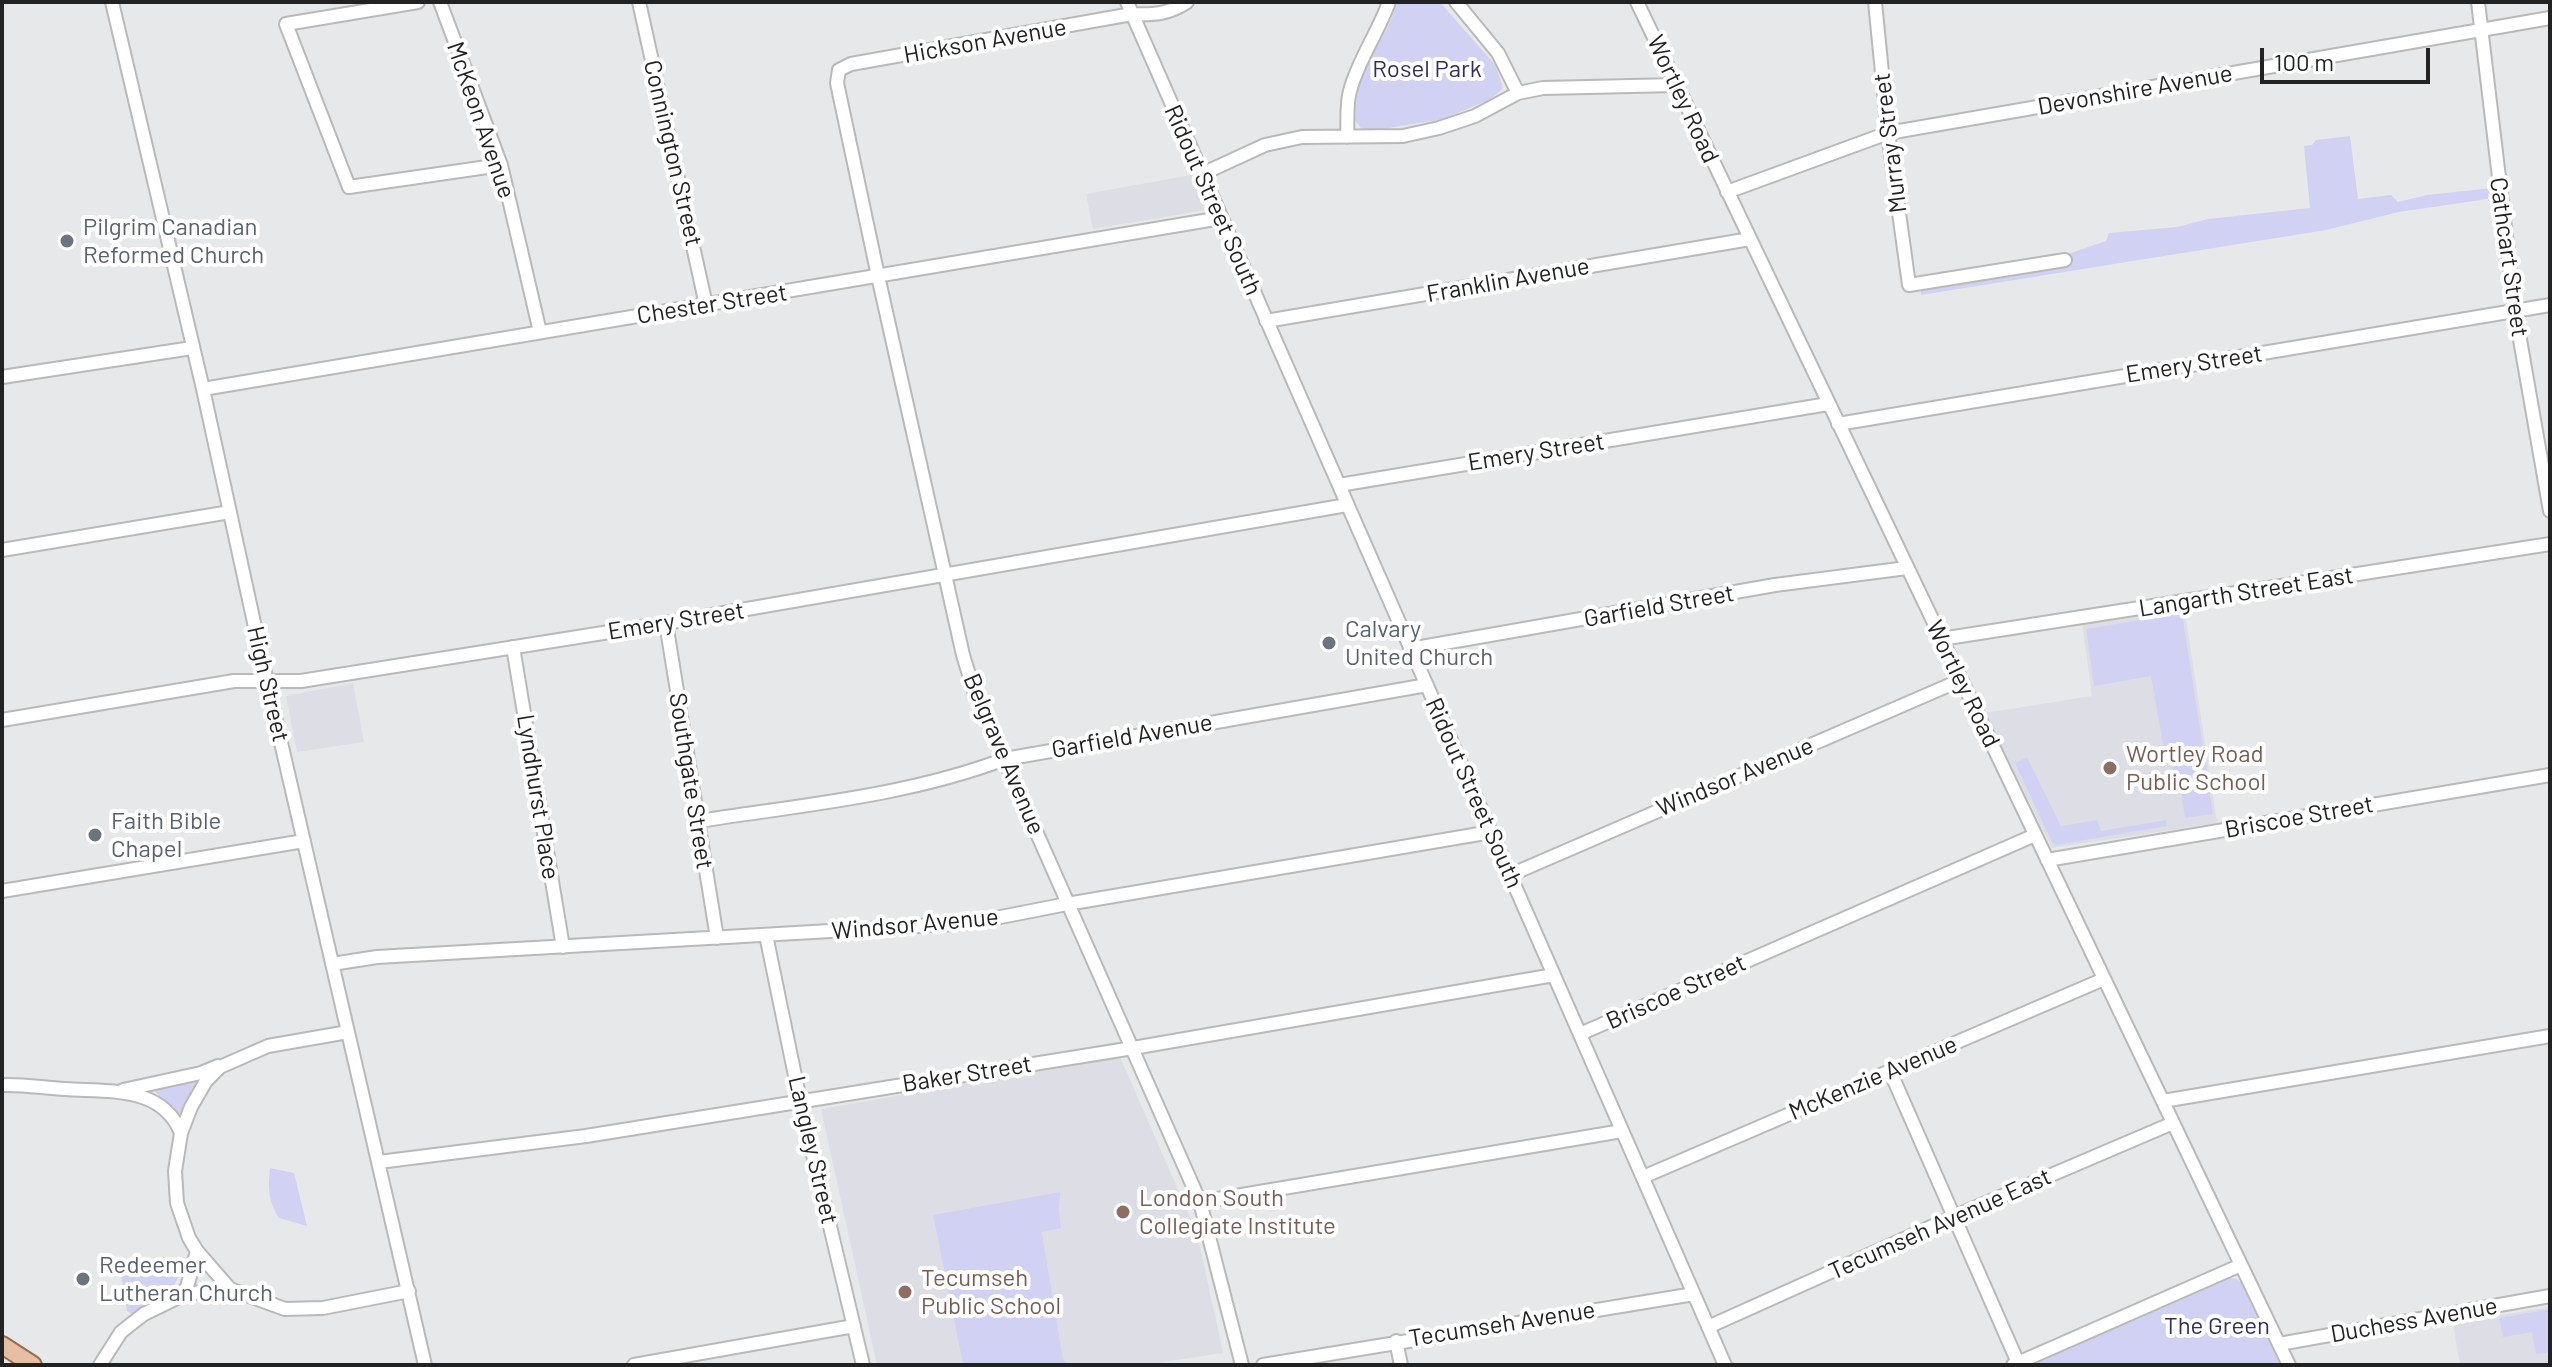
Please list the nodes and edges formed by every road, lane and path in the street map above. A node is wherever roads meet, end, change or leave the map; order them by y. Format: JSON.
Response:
{"nodes":[{"id":1,"x":112,"y":2,"type":"edge"},
{"id":2,"x":418,"y":2,"type":"edge"},
{"id":3,"x":440,"y":2,"type":"edge"},
{"id":4,"x":639,"y":2,"type":"edge"},
{"id":5,"x":1187,"y":2,"type":"edge"},
{"id":6,"x":1389,"y":2,"type":"edge"},
{"id":7,"x":1456,"y":2,"type":"edge"},
{"id":8,"x":1637,"y":2,"type":"edge"},
{"id":9,"x":1875,"y":2,"type":"edge"},
{"id":10,"x":2478,"y":2,"type":"edge"},
{"id":11,"x":1129,"y":8,"type":"edge"},
{"id":12,"x":2550,"y":18,"type":"edge"},
{"id":13,"x":2481,"y":30,"type":"junction"},
{"id":14,"x":839,"y":70,"type":"joint"},
{"id":15,"x":1676,"y":85,"type":"junction"},
{"id":16,"x":1518,"y":93,"type":"junction"},
{"id":17,"x":1888,"y":133,"type":"junction"},
{"id":18,"x":1347,"y":137,"type":"junction"},
{"id":19,"x":501,"y":165,"type":"junction"},
{"id":20,"x":1202,"y":174,"type":"junction"},
{"id":21,"x":1727,"y":192,"type":"junction"},
{"id":22,"x":1221,"y":218,"type":"junction"},
{"id":23,"x":1750,"y":239,"type":"junction"},
{"id":24,"x":2065,"y":260,"type":"dead end"},
{"id":25,"x":878,"y":276,"type":"junction"},
{"id":26,"x":706,"y":305,"type":"junction"},
{"id":27,"x":2550,"y":305,"type":"edge"},
{"id":28,"x":2515,"y":311,"type":"junction"},
{"id":29,"x":1266,"y":321,"type":"junction"},
{"id":30,"x":540,"y":332,"type":"junction"},
{"id":31,"x":192,"y":348,"type":"junction"},
{"id":32,"x":2,"y":377,"type":"edge"},
{"id":33,"x":203,"y":389,"type":"junction"},
{"id":34,"x":1828,"y":404,"type":"junction"},
{"id":35,"x":1838,"y":424,"type":"junction"},
{"id":36,"x":1339,"y":485,"type":"junction"},
{"id":37,"x":1347,"y":505,"type":"junction"},
{"id":38,"x":2550,"y":511,"type":"edge"},
{"id":39,"x":230,"y":512,"type":"junction"},
{"id":40,"x":2550,"y":544,"type":"edge"},
{"id":41,"x":2,"y":550,"type":"edge"},
{"id":42,"x":1907,"y":568,"type":"junction"},
{"id":43,"x":945,"y":574,"type":"junction"},
{"id":44,"x":666,"y":623,"type":"junction"},
{"id":45,"x":1941,"y":639,"type":"junction"},
{"id":46,"x":513,"y":647,"type":"junction"},
{"id":47,"x":1410,"y":649,"type":"junction"},
{"id":48,"x":1961,"y":680,"type":"junction"},
{"id":49,"x":267,"y":682,"type":"junction"},
{"id":50,"x":1427,"y":685,"type":"junction"},
{"id":51,"x":2,"y":720,"type":"edge"},
{"id":52,"x":1005,"y":759,"type":"junction"},
{"id":53,"x":2550,"y":775,"type":"edge"},
{"id":54,"x":699,"y":821,"type":"junction"},
{"id":55,"x":1491,"y":832,"type":"junction"},
{"id":56,"x":2035,"y":835,"type":"junction"},
{"id":57,"x":304,"y":841,"type":"junction"},
{"id":58,"x":2047,"y":860,"type":"junction"},
{"id":59,"x":1510,"y":875,"type":"junction"},
{"id":60,"x":2,"y":891,"type":"edge"},
{"id":61,"x":1067,"y":904,"type":"junction"},
{"id":62,"x":766,"y":935,"type":"junction"},
{"id":63,"x":717,"y":938,"type":"junction"},
{"id":64,"x":563,"y":947,"type":"junction"},
{"id":65,"x":332,"y":964,"type":"junction"},
{"id":66,"x":1554,"y":975,"type":"junction"},
{"id":67,"x":2104,"y":979,"type":"junction"},
{"id":68,"x":348,"y":1032,"type":"junction"},
{"id":69,"x":1580,"y":1034,"type":"junction"},
{"id":70,"x":2550,"y":1036,"type":"edge"},
{"id":71,"x":1133,"y":1048,"type":"junction"},
{"id":72,"x":243,"y":1056,"type":"junction"},
{"id":73,"x":1890,"y":1071,"type":"junction"},
{"id":74,"x":2,"y":1085,"type":"edge"},
{"id":75,"x":118,"y":1092,"type":"junction"},
{"id":76,"x":800,"y":1100,"type":"junction"},
{"id":77,"x":2163,"y":1101,"type":"junction"},
{"id":78,"x":2173,"y":1123,"type":"junction"},
{"id":79,"x":1622,"y":1131,"type":"junction"},
{"id":80,"x":181,"y":1133,"type":"junction"},
{"id":81,"x":379,"y":1162,"type":"junction"},
{"id":82,"x":1643,"y":1177,"type":"junction"},
{"id":83,"x":1200,"y":1202,"type":"junction"},
{"id":84,"x":1953,"y":1217,"type":"junction"},
{"id":85,"x":197,"y":1251,"type":"junction"},
{"id":86,"x":2241,"y":1265,"type":"junction"},
{"id":87,"x":230,"y":1289,"type":"junction"},
{"id":88,"x":409,"y":1291,"type":"junction"},
{"id":89,"x":185,"y":1294,"type":"junction"},
{"id":90,"x":1694,"y":1294,"type":"junction"},
{"id":91,"x":2550,"y":1296,"type":"edge"},
{"id":92,"x":854,"y":1326,"type":"junction"},
{"id":93,"x":1708,"y":1327,"type":"junction"},
{"id":94,"x":1396,"y":1341,"type":"junction"},
{"id":95,"x":2279,"y":1344,"type":"junction"},
{"id":96,"x":2,"y":1345,"type":"edge"},
{"id":97,"x":2016,"y":1364,"type":"edge"},
{"id":98,"x":33,"y":1365,"type":"edge"},
{"id":99,"x":100,"y":1365,"type":"edge"},
{"id":100,"x":425,"y":1365,"type":"edge"},
{"id":101,"x":634,"y":1365,"type":"edge"},
{"id":102,"x":863,"y":1365,"type":"edge"},
{"id":103,"x":1242,"y":1365,"type":"edge"},
{"id":104,"x":1263,"y":1365,"type":"edge"},
{"id":105,"x":1401,"y":1365,"type":"edge"},
{"id":106,"x":1725,"y":1365,"type":"edge"},
{"id":107,"x":2289,"y":1365,"type":"edge"}],
"edges":[{"from":1,"to":31,"type":"street","name":"High Street"},
{"from":2,"to":19,"type":"street"},
{"from":3,"to":19,"type":"street","name":"McKeon Avenue"},
{"from":4,"to":26,"type":"street","name":"Connington Street"},
{"from":5,"to":11,"type":"street","name":"Hickson Avenue"},
{"from":6,"to":18,"type":"street"},
{"from":7,"to":16,"type":"street"},
{"from":8,"to":15,"type":"street","name":"Wortley Road"},
{"from":9,"to":17,"type":"street","name":"Murray Street"},
{"from":10,"to":13,"type":"street","name":"Cathcart Street"},
{"from":11,"to":14,"type":"street","name":"Hickson Avenue"},
{"from":11,"to":20,"type":"street","name":"Ridout Street South"},
{"from":12,"to":13,"type":"street","name":"Devonshire Avenue"},
{"from":13,"to":17,"type":"street","name":"Devonshire Avenue"},
{"from":13,"to":28,"type":"street","name":"Cathcart Street"},
{"from":14,"to":25,"type":"street","name":"Belgrave Avenue"},
{"from":15,"to":16,"type":"street"},
{"from":15,"to":21,"type":"street","name":"Wortley Road"},
{"from":16,"to":18,"type":"street"},
{"from":17,"to":21,"type":"street","name":"Devonshire Avenue"},
{"from":17,"to":24,"type":"street","name":"Murray Street"},
{"from":18,"to":20,"type":"street"},
{"from":19,"to":30,"type":"street","name":"McKeon Avenue"},
{"from":20,"to":22,"type":"street","name":"Ridout Street South"},
{"from":21,"to":23,"type":"street","name":"Wortley Road"},
{"from":22,"to":25,"type":"street","name":"Chester Street"},
{"from":22,"to":29,"type":"street","name":"Ridout Street South"},
{"from":23,"to":29,"type":"street","name":"Franklin Avenue"},
{"from":23,"to":34,"type":"street","name":"Wortley Road"},
{"from":25,"to":26,"type":"street","name":"Chester Street"},
{"from":25,"to":43,"type":"street","name":"Belgrave Avenue"},
{"from":26,"to":30,"type":"street","name":"Chester Street"},
{"from":27,"to":28,"type":"street","name":"Emery Street"},
{"from":28,"to":35,"type":"street","name":"Emery Street"},
{"from":28,"to":38,"type":"street","name":"Cathcart Street"},
{"from":29,"to":36,"type":"street","name":"Ridout Street South"},
{"from":30,"to":33,"type":"street","name":"Chester Street"},
{"from":31,"to":32,"type":"street"},
{"from":31,"to":33,"type":"street","name":"High Street"},
{"from":33,"to":39,"type":"street","name":"High Street"},
{"from":34,"to":35,"type":"street","name":"Wortley Road"},
{"from":34,"to":36,"type":"street","name":"Emery Street"},
{"from":35,"to":42,"type":"street","name":"Wortley Road"},
{"from":36,"to":37,"type":"street","name":"Ridout Street South"},
{"from":37,"to":43,"type":"street","name":"Emery Street"},
{"from":37,"to":47,"type":"street","name":"Ridout Street South"},
{"from":39,"to":41,"type":"street"},
{"from":39,"to":49,"type":"street","name":"High Street"},
{"from":40,"to":45,"type":"street","name":"Langarth Street East"},
{"from":42,"to":45,"type":"street","name":"Wortley Road"},
{"from":42,"to":47,"type":"street","name":"Garfield Street"},
{"from":43,"to":44,"type":"street","name":"Emery Street"},
{"from":43,"to":52,"type":"street","name":"Belgrave Avenue"},
{"from":44,"to":46,"type":"street","name":"Emery Street"},
{"from":44,"to":54,"type":"street","name":"Southgate Street"},
{"from":45,"to":48,"type":"street","name":"Wortley Road"},
{"from":46,"to":49,"type":"street","name":"Emery Street"},
{"from":46,"to":64,"type":"street","name":"Lyndhurst Place"},
{"from":47,"to":50,"type":"street","name":"Ridout Street South"},
{"from":48,"to":56,"type":"street","name":"Wortley Road"},
{"from":48,"to":59,"type":"street","name":"Windsor Avenue"},
{"from":49,"to":51,"type":"street","name":"Emery Street"},
{"from":49,"to":57,"type":"street","name":"High Street"},
{"from":50,"to":52,"type":"street","name":"Garfield Avenue"},
{"from":50,"to":55,"type":"street","name":"Ridout Street South"},
{"from":52,"to":54,"type":"street","name":"Garfield Avenue"},
{"from":52,"to":61,"type":"street","name":"Belgrave Avenue"},
{"from":53,"to":58,"type":"street","name":"Briscoe Street"},
{"from":54,"to":63,"type":"street","name":"Southgate Street"},
{"from":55,"to":59,"type":"street","name":"Ridout Street South"},
{"from":55,"to":61,"type":"street","name":"Windsor Avenue"},
{"from":56,"to":58,"type":"street","name":"Wortley Road"},
{"from":56,"to":69,"type":"street","name":"Briscoe Street"},
{"from":57,"to":60,"type":"street"},
{"from":57,"to":65,"type":"street","name":"High Street"},
{"from":58,"to":67,"type":"street","name":"Wortley Road"},
{"from":59,"to":66,"type":"street","name":"Ridout Street South"},
{"from":61,"to":62,"type":"street","name":"Windsor Avenue"},
{"from":61,"to":71,"type":"street","name":"Belgrave Avenue"},
{"from":62,"to":63,"type":"street","name":"Windsor Avenue"},
{"from":62,"to":76,"type":"street","name":"Langley Street"},
{"from":63,"to":64,"type":"street","name":"Windsor Avenue"},
{"from":64,"to":65,"type":"street","name":"Windsor Avenue"},
{"from":65,"to":68,"type":"street","name":"High Street"},
{"from":66,"to":69,"type":"street","name":"Ridout Street South"},
{"from":66,"to":71,"type":"street","name":"Baker Street"},
{"from":67,"to":73,"type":"street","name":"McKenzie Avenue"},
{"from":67,"to":77,"type":"street","name":"Wortley Road"},
{"from":68,"to":72,"type":"street"},
{"from":68,"to":81,"type":"street","name":"High Street"},
{"from":69,"to":79,"type":"street","name":"Ridout Street South"},
{"from":70,"to":77,"type":"street"},
{"from":71,"to":76,"type":"street","name":"Baker Street"},
{"from":71,"to":83,"type":"street","name":"Belgrave Avenue"},
{"from":72,"to":75,"type":"street"},
{"from":72,"to":80,"type":"street"},
{"from":73,"to":82,"type":"street","name":"McKenzie Avenue"},
{"from":73,"to":84,"type":"street"},
{"from":74,"to":75,"type":"street"},
{"from":75,"to":80,"type":"street"},
{"from":76,"to":81,"type":"street","name":"Baker Street"},
{"from":76,"to":92,"type":"street","name":"Langley Street"},
{"from":77,"to":78,"type":"street","name":"Wortley Road"},
{"from":78,"to":84,"type":"street","name":"Tecumseh Avenue East"},
{"from":78,"to":86,"type":"street","name":"Wortley Road"},
{"from":79,"to":82,"type":"street","name":"Ridout Street South"},
{"from":79,"to":83,"type":"street"},
{"from":80,"to":85,"type":"street"},
{"from":81,"to":88,"type":"street","name":"High Street"},
{"from":82,"to":90,"type":"street","name":"Ridout Street South"},
{"from":83,"to":103,"type":"street","name":"Belgrave Avenue"},
{"from":84,"to":93,"type":"street","name":"Tecumseh Avenue East"},
{"from":84,"to":97,"type":"street"},
{"from":85,"to":87,"type":"street"},
{"from":85,"to":89,"type":"street"},
{"from":86,"to":95,"type":"street","name":"Wortley Road"},
{"from":86,"to":97,"type":"street"},
{"from":87,"to":88,"type":"street"},
{"from":87,"to":89,"type":"street"},
{"from":88,"to":100,"type":"street","name":"High Street"},
{"from":89,"to":99,"type":"street"},
{"from":90,"to":93,"type":"street","name":"Ridout Street South"},
{"from":90,"to":94,"type":"street","name":"Tecumseh Avenue"},
{"from":91,"to":95,"type":"street","name":"Duchess Avenue"},
{"from":92,"to":101,"type":"street"},
{"from":92,"to":102,"type":"street","name":"Langley Street"},
{"from":93,"to":106,"type":"street","name":"Ridout Street South"},
{"from":94,"to":104,"type":"street","name":"Tecumseh Avenue"},
{"from":94,"to":105,"type":"street"},
{"from":95,"to":107,"type":"street","name":"Wortley Road"},
{"from":96,"to":98,"type":"main road"}]}
